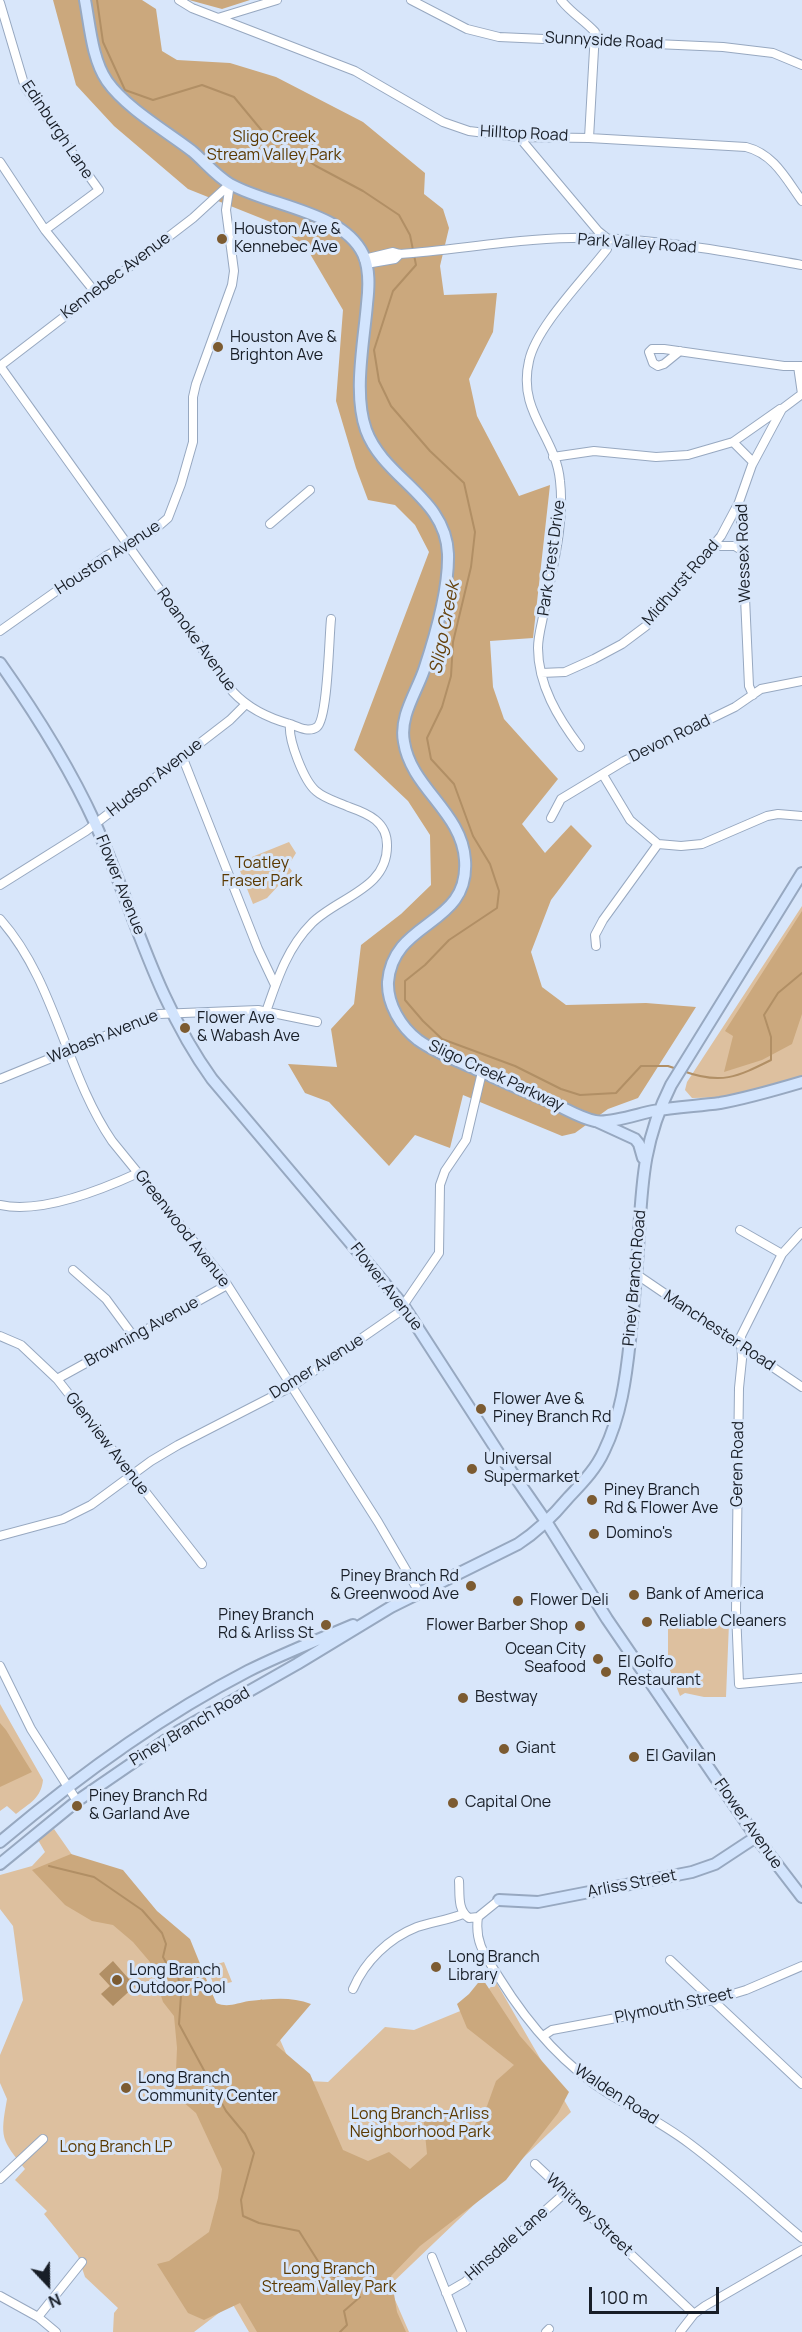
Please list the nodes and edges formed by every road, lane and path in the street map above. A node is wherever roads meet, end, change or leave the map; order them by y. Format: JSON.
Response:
{"nodes":[{"id":1,"x":85,"y":0,"type":"edge"},
{"id":2,"x":179,"y":0,"type":"edge"},
{"id":3,"x":277,"y":0,"type":"edge"},
{"id":4,"x":411,"y":0,"type":"edge"},
{"id":5,"x":561,"y":0,"type":"edge"},
{"id":6,"x":0,"y":3,"type":"edge"},
{"id":7,"x":217,"y":18,"type":"junction"},
{"id":8,"x":595,"y":41,"type":"junction"},
{"id":9,"x":802,"y":65,"type":"edge"},
{"id":10,"x":519,"y":137,"type":"junction"},
{"id":11,"x":589,"y":138,"type":"junction"},
{"id":12,"x":0,"y":162,"type":"edge"},
{"id":13,"x":230,"y":184,"type":"junction"},
{"id":14,"x":802,"y":201,"type":"edge"},
{"id":15,"x":45,"y":230,"type":"junction"},
{"id":16,"x":608,"y":239,"type":"junction"},
{"id":17,"x":365,"y":261,"type":"junction"},
{"id":18,"x":802,"y":265,"type":"edge"},
{"id":19,"x":95,"y":292,"type":"junction"},
{"id":20,"x":680,"y":351,"type":"dead end"},
{"id":21,"x":0,"y":366,"type":"edge"},
{"id":22,"x":800,"y":366,"type":"edge"},
{"id":23,"x":802,"y":394,"type":"edge"},
{"id":24,"x":782,"y":409,"type":"junction"},
{"id":25,"x":733,"y":442,"type":"junction"},
{"id":26,"x":553,"y":457,"type":"junction"},
{"id":27,"x":753,"y":462,"type":"junction"},
{"id":28,"x":310,"y":490,"type":"dead end"},
{"id":29,"x":739,"y":502,"type":"junction"},
{"id":30,"x":270,"y":524,"type":"dead end"},
{"id":31,"x":128,"y":545,"type":"junction"},
{"id":32,"x":714,"y":546,"type":"junction"},
{"id":33,"x":743,"y":551,"type":"junction"},
{"id":34,"x":331,"y":619,"type":"dead end"},
{"id":35,"x":0,"y":631,"type":"edge"},
{"id":36,"x":0,"y":663,"type":"edge"},
{"id":37,"x":541,"y":673,"type":"junction"},
{"id":38,"x":802,"y":681,"type":"edge"},
{"id":39,"x":753,"y":695,"type":"junction"},
{"id":40,"x":245,"y":705,"type":"junction"},
{"id":41,"x":290,"y":724,"type":"junction"},
{"id":42,"x":580,"y":747,"type":"dead end"},
{"id":43,"x":182,"y":756,"type":"junction"},
{"id":44,"x":603,"y":775,"type":"junction"},
{"id":45,"x":802,"y":816,"type":"edge"},
{"id":46,"x":551,"y":818,"type":"dead end"},
{"id":47,"x":95,"y":824,"type":"junction"},
{"id":48,"x":658,"y":844,"type":"junction"},
{"id":49,"x":802,"y":873,"type":"edge"},
{"id":50,"x":0,"y":885,"type":"edge"},
{"id":51,"x":0,"y":919,"type":"edge"},
{"id":52,"x":596,"y":946,"type":"dead end"},
{"id":53,"x":275,"y":985,"type":"junction"},
{"id":54,"x":171,"y":1012,"type":"junction"},
{"id":55,"x":266,"y":1012,"type":"junction"},
{"id":56,"x":317,"y":1022,"type":"dead end"},
{"id":57,"x":68,"y":1051,"type":"junction"},
{"id":58,"x":482,"y":1072,"type":"junction"},
{"id":59,"x":0,"y":1079,"type":"edge"},
{"id":60,"x":802,"y":1082,"type":"edge"},
{"id":61,"x":659,"y":1110,"type":"junction"},
{"id":62,"x":597,"y":1122,"type":"junction"},
{"id":63,"x":644,"y":1163,"type":"junction"},
{"id":64,"x":138,"y":1173,"type":"junction"},
{"id":65,"x":0,"y":1206,"type":"edge"},
{"id":66,"x":740,"y":1230,"type":"dead end"},
{"id":67,"x":802,"y":1232,"type":"edge"},
{"id":68,"x":782,"y":1254,"type":"junction"},
{"id":69,"x":73,"y":1270,"type":"dead end"},
{"id":70,"x":636,"y":1274,"type":"junction"},
{"id":71,"x":227,"y":1285,"type":"junction"},
{"id":72,"x":403,"y":1305,"type":"junction"},
{"id":73,"x":0,"y":1336,"type":"edge"},
{"id":74,"x":134,"y":1337,"type":"junction"},
{"id":75,"x":740,"y":1345,"type":"junction"},
{"id":76,"x":57,"y":1379,"type":"junction"},
{"id":77,"x":291,"y":1387,"type":"junction"},
{"id":78,"x":802,"y":1387,"type":"edge"},
{"id":79,"x":132,"y":1477,"type":"junction"},
{"id":80,"x":547,"y":1522,"type":"junction"},
{"id":81,"x":0,"y":1536,"type":"edge"},
{"id":82,"x":202,"y":1564,"type":"dead end"},
{"id":83,"x":419,"y":1592,"type":"junction"},
{"id":84,"x":391,"y":1608,"type":"junction"},
{"id":85,"x":288,"y":1652,"type":"junction"},
{"id":86,"x":297,"y":1664,"type":"junction"},
{"id":87,"x":0,"y":1666,"type":"edge"},
{"id":88,"x":802,"y":1677,"type":"edge"},
{"id":89,"x":67,"y":1787,"type":"junction"},
{"id":90,"x":77,"y":1800,"type":"junction"},
{"id":91,"x":756,"y":1837,"type":"junction"},
{"id":92,"x":0,"y":1842,"type":"edge"},
{"id":93,"x":0,"y":1864,"type":"edge"},
{"id":94,"x":459,"y":1881,"type":"dead end"},
{"id":95,"x":802,"y":1897,"type":"edge"},
{"id":96,"x":499,"y":1900,"type":"joint"},
{"id":97,"x":463,"y":1914,"type":"junction"},
{"id":98,"x":478,"y":1917,"type":"junction"},
{"id":99,"x":670,"y":1960,"type":"dead end"},
{"id":100,"x":802,"y":1966,"type":"edge"},
{"id":101,"x":353,"y":1989,"type":"dead end"},
{"id":102,"x":713,"y":2000,"type":"junction"},
{"id":103,"x":543,"y":2036,"type":"junction"},
{"id":104,"x":802,"y":2084,"type":"edge"},
{"id":105,"x":44,"y":2139,"type":"dead end"},
{"id":106,"x":535,"y":2164,"type":"dead end"},
{"id":107,"x":0,"y":2179,"type":"edge"},
{"id":108,"x":566,"y":2193,"type":"junction"},
{"id":109,"x":802,"y":2238,"type":"edge"},
{"id":110,"x":802,"y":2250,"type":"edge"},
{"id":111,"x":432,"y":2257,"type":"dead end"},
{"id":112,"x":82,"y":2262,"type":"dead end"},
{"id":113,"x":446,"y":2293,"type":"junction"},
{"id":114,"x":0,"y":2296,"type":"edge"},
{"id":115,"x":694,"y":2314,"type":"junction"},
{"id":116,"x":38,"y":2317,"type":"junction"},
{"id":117,"x":56,"y":2332,"type":"edge"},
{"id":118,"x":462,"y":2332,"type":"edge"},
{"id":119,"x":680,"y":2332,"type":"edge"}],
"edges":[{"from":1,"to":13,"type":"street"},
{"from":2,"to":7,"type":"street","name":"Hilltop Road"},
{"from":3,"to":7,"type":"street"},
{"from":4,"to":8,"type":"street","name":"Sunnyside Road"},
{"from":5,"to":8,"type":"street"},
{"from":6,"to":15,"type":"street","name":"Edinburgh Lane"},
{"from":7,"to":10,"type":"street","name":"Hilltop Road"},
{"from":8,"to":9,"type":"street","name":"Sunnyside Road"},
{"from":8,"to":11,"type":"street"},
{"from":10,"to":11,"type":"street","name":"Hilltop Road"},
{"from":10,"to":16,"type":"street"},
{"from":11,"to":14,"type":"street","name":"Hilltop Road"},
{"from":12,"to":15,"type":"street"},
{"from":13,"to":17,"type":"street"},
{"from":13,"to":19,"type":"street","name":"Kennebec Avenue"},
{"from":13,"to":31,"type":"street","name":"Houston Avenue"},
{"from":15,"to":19,"type":"street"},
{"from":16,"to":17,"type":"street","name":"Park Valley Road"},
{"from":16,"to":18,"type":"street","name":"Park Valley Road"},
{"from":16,"to":26,"type":"street","name":"Park Crest Drive"},
{"from":17,"to":58,"type":"street","name":"Sligo Creek Parkway"},
{"from":19,"to":21,"type":"street","name":"Kennebec Avenue"},
{"from":20,"to":22,"type":"street"},
{"from":21,"to":31,"type":"street","name":"Roanoke Avenue"},
{"from":22,"to":23,"type":"street"},
{"from":23,"to":24,"type":"street","name":"Wessex Road"},
{"from":24,"to":25,"type":"street"},
{"from":24,"to":27,"type":"street","name":"Wessex Road"},
{"from":25,"to":26,"type":"street"},
{"from":25,"to":27,"type":"street"},
{"from":26,"to":37,"type":"street","name":"Park Crest Drive"},
{"from":27,"to":29,"type":"street","name":"Wessex Road"},
{"from":28,"to":30,"type":"street"},
{"from":29,"to":32,"type":"street","name":"Midhurst Road"},
{"from":29,"to":33,"type":"street","name":"Wessex Road"},
{"from":31,"to":35,"type":"street","name":"Houston Avenue"},
{"from":31,"to":40,"type":"street","name":"Roanoke Avenue"},
{"from":32,"to":33,"type":"street"},
{"from":32,"to":37,"type":"street","name":"Midhurst Road"},
{"from":33,"to":39,"type":"street","name":"Wessex Road"},
{"from":34,"to":41,"type":"street"},
{"from":36,"to":47,"type":"street","name":"Flower Avenue"},
{"from":37,"to":42,"type":"street","name":"Park Crest Drive"},
{"from":38,"to":39,"type":"street","name":"Devon Road"},
{"from":39,"to":44,"type":"street","name":"Devon Road"},
{"from":40,"to":41,"type":"street","name":"Roanoke Avenue"},
{"from":40,"to":43,"type":"street","name":"Hudson Avenue"},
{"from":41,"to":53,"type":"street"},
{"from":43,"to":47,"type":"street","name":"Hudson Avenue"},
{"from":43,"to":53,"type":"street"},
{"from":44,"to":46,"type":"street","name":"Devon Road"},
{"from":44,"to":48,"type":"street"},
{"from":45,"to":48,"type":"street"},
{"from":47,"to":50,"type":"street","name":"Hudson Avenue"},
{"from":47,"to":54,"type":"street","name":"Flower Avenue"},
{"from":48,"to":52,"type":"street"},
{"from":49,"to":61,"type":"street","name":"Piney Branch Road"},
{"from":51,"to":57,"type":"street","name":"Greenwood Avenue"},
{"from":53,"to":55,"type":"street"},
{"from":54,"to":55,"type":"street","name":"Wabash Avenue"},
{"from":54,"to":57,"type":"street","name":"Wabash Avenue"},
{"from":54,"to":72,"type":"street","name":"Flower Avenue"},
{"from":55,"to":56,"type":"street","name":"Wabash Avenue"},
{"from":57,"to":59,"type":"street","name":"Wabash Avenue"},
{"from":57,"to":64,"type":"street","name":"Greenwood Avenue"},
{"from":58,"to":62,"type":"street","name":"Sligo Creek Parkway"},
{"from":58,"to":72,"type":"street","name":"Domer Avenue"},
{"from":60,"to":61,"type":"street"},
{"from":61,"to":62,"type":"street"},
{"from":61,"to":63,"type":"street","name":"Piney Branch Road"},
{"from":62,"to":63,"type":"street","name":"Sligo Creek Parkway"},
{"from":63,"to":70,"type":"street","name":"Piney Branch Road"},
{"from":64,"to":65,"type":"street"},
{"from":64,"to":71,"type":"street","name":"Greenwood Avenue"},
{"from":66,"to":68,"type":"street"},
{"from":67,"to":68,"type":"street","name":"Geren Road"},
{"from":68,"to":75,"type":"street","name":"Geren Road"},
{"from":69,"to":74,"type":"street"},
{"from":70,"to":75,"type":"street","name":"Manchester Road"},
{"from":70,"to":80,"type":"street","name":"Piney Branch Road"},
{"from":71,"to":74,"type":"street","name":"Browning Avenue"},
{"from":71,"to":77,"type":"street","name":"Greenwood Avenue"},
{"from":72,"to":77,"type":"street","name":"Domer Avenue"},
{"from":72,"to":80,"type":"street","name":"Flower Avenue"},
{"from":73,"to":76,"type":"street","name":"Glenview Avenue"},
{"from":74,"to":76,"type":"street","name":"Browning Avenue"},
{"from":75,"to":78,"type":"street","name":"Manchester Road"},
{"from":75,"to":88,"type":"street","name":"Geren Road"},
{"from":76,"to":79,"type":"street","name":"Glenview Avenue"},
{"from":77,"to":79,"type":"street","name":"Domer Avenue"},
{"from":77,"to":83,"type":"street","name":"Greenwood Avenue"},
{"from":79,"to":81,"type":"street","name":"Domer Avenue"},
{"from":79,"to":82,"type":"street","name":"Glenview Avenue"},
{"from":80,"to":83,"type":"street","name":"Piney Branch Road"},
{"from":80,"to":91,"type":"street","name":"Flower Avenue"},
{"from":83,"to":84,"type":"street","name":"Piney Branch Road"},
{"from":84,"to":85,"type":"street","name":"Piney Branch Road"},
{"from":84,"to":86,"type":"street","name":"Piney Branch Road"},
{"from":85,"to":86,"type":"street"},
{"from":85,"to":89,"type":"street","name":"Piney Branch Road"},
{"from":86,"to":90,"type":"street","name":"Piney Branch Road"},
{"from":87,"to":89,"type":"street"},
{"from":89,"to":90,"type":"street"},
{"from":89,"to":92,"type":"street","name":"Piney Branch Road"},
{"from":90,"to":93,"type":"street","name":"Piney Branch Road"},
{"from":91,"to":95,"type":"street","name":"Flower Avenue"},
{"from":91,"to":96,"type":"street","name":"Arliss Street"},
{"from":94,"to":97,"type":"street"},
{"from":96,"to":98,"type":"street"},
{"from":97,"to":98,"type":"street"},
{"from":97,"to":101,"type":"street"},
{"from":98,"to":103,"type":"street","name":"Walden Road"},
{"from":99,"to":102,"type":"street"},
{"from":100,"to":102,"type":"street","name":"Plymouth Street"},
{"from":102,"to":103,"type":"street","name":"Plymouth Street"},
{"from":102,"to":104,"type":"street"},
{"from":103,"to":109,"type":"street","name":"Walden Road"},
{"from":105,"to":107,"type":"street"},
{"from":106,"to":108,"type":"street","name":"Whitney Street"},
{"from":108,"to":113,"type":"street","name":"Hinsdale Lane"},
{"from":108,"to":115,"type":"street","name":"Whitney Street"},
{"from":110,"to":115,"type":"street"},
{"from":111,"to":113,"type":"street"},
{"from":112,"to":116,"type":"street"},
{"from":113,"to":118,"type":"street"},
{"from":114,"to":116,"type":"street"},
{"from":115,"to":119,"type":"street"},
{"from":116,"to":117,"type":"street"}]}
